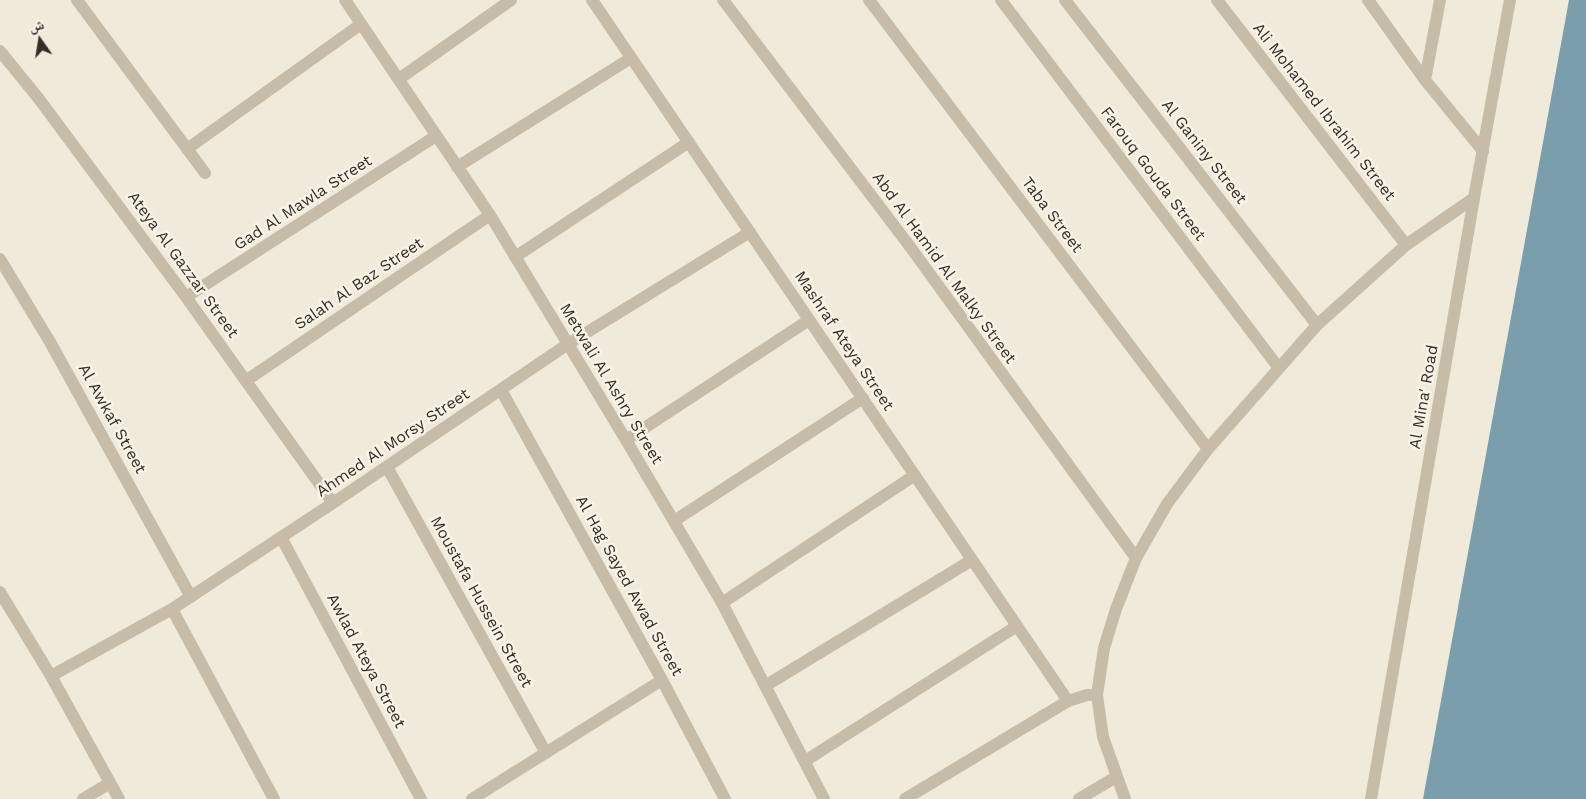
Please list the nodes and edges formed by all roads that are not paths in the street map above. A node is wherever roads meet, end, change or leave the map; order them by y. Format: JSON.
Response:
{"nodes":[{"id":1,"x":77,"y":0,"type":"edge"},
{"id":2,"x":511,"y":0,"type":"edge"},
{"id":3,"x":592,"y":0,"type":"edge"},
{"id":4,"x":723,"y":0,"type":"edge"},
{"id":5,"x":869,"y":0,"type":"edge"},
{"id":6,"x":1001,"y":0,"type":"edge"},
{"id":7,"x":1065,"y":0,"type":"edge"},
{"id":8,"x":1217,"y":0,"type":"edge"},
{"id":9,"x":1368,"y":0,"type":"edge"},
{"id":10,"x":1440,"y":0,"type":"edge"},
{"id":11,"x":1510,"y":0,"type":"edge"},
{"id":12,"x":347,"y":1,"type":"edge"},
{"id":13,"x":361,"y":24,"type":"junction"},
{"id":14,"x":0,"y":51,"type":"edge"},
{"id":15,"x":631,"y":58,"type":"junction"},
{"id":16,"x":399,"y":80,"type":"junction"},
{"id":17,"x":1426,"y":80,"type":"junction"},
{"id":18,"x":436,"y":136,"type":"junction"},
{"id":19,"x":689,"y":142,"type":"junction"},
{"id":20,"x":187,"y":149,"type":"junction"},
{"id":21,"x":1483,"y":151,"type":"junction"},
{"id":22,"x":458,"y":167,"type":"junction"},
{"id":23,"x":205,"y":173,"type":"dead end"},
{"id":24,"x":1474,"y":198,"type":"junction"},
{"id":25,"x":490,"y":215,"type":"junction"},
{"id":26,"x":750,"y":232,"type":"junction"},
{"id":27,"x":1406,"y":245,"type":"junction"},
{"id":28,"x":515,"y":257,"type":"junction"},
{"id":29,"x":0,"y":259,"type":"edge"},
{"id":30,"x":186,"y":297,"type":"junction"},
{"id":31,"x":809,"y":320,"type":"junction"},
{"id":32,"x":1317,"y":325,"type":"junction"},
{"id":33,"x":568,"y":344,"type":"junction"},
{"id":34,"x":1278,"y":367,"type":"junction"},
{"id":35,"x":247,"y":380,"type":"junction"},
{"id":36,"x":501,"y":390,"type":"junction"},
{"id":37,"x":863,"y":398,"type":"junction"},
{"id":38,"x":626,"y":440,"type":"junction"},
{"id":39,"x":1208,"y":449,"type":"junction"},
{"id":40,"x":387,"y":467,"type":"junction"},
{"id":41,"x":914,"y":474,"type":"junction"},
{"id":42,"x":333,"y":503,"type":"junction"},
{"id":43,"x":674,"y":521,"type":"junction"},
{"id":44,"x":281,"y":537,"type":"junction"},
{"id":45,"x":1136,"y":558,"type":"junction"},
{"id":46,"x":972,"y":560,"type":"junction"},
{"id":47,"x":0,"y":592,"type":"edge"},
{"id":48,"x":191,"y":597,"type":"junction"},
{"id":49,"x":722,"y":603,"type":"junction"},
{"id":50,"x":172,"y":609,"type":"junction"},
{"id":51,"x":1017,"y":626,"type":"junction"},
{"id":52,"x":51,"y":676,"type":"junction"},
{"id":53,"x":662,"y":680,"type":"junction"},
{"id":54,"x":765,"y":686,"type":"junction"},
{"id":55,"x":1096,"y":695,"type":"junction"},
{"id":56,"x":1068,"y":701,"type":"junction"},
{"id":57,"x":546,"y":753,"type":"junction"},
{"id":58,"x":805,"y":761,"type":"junction"},
{"id":59,"x":1116,"y":777,"type":"junction"},
{"id":60,"x":110,"y":783,"type":"junction"},
{"id":61,"x":82,"y":799,"type":"edge"},
{"id":62,"x":119,"y":799,"type":"edge"},
{"id":63,"x":274,"y":799,"type":"edge"},
{"id":64,"x":421,"y":799,"type":"edge"},
{"id":65,"x":472,"y":799,"type":"edge"},
{"id":66,"x":725,"y":799,"type":"edge"},
{"id":67,"x":824,"y":799,"type":"edge"},
{"id":68,"x":905,"y":799,"type":"edge"},
{"id":69,"x":1079,"y":799,"type":"edge"},
{"id":70,"x":1124,"y":799,"type":"edge"},
{"id":71,"x":1371,"y":799,"type":"edge"}],
"edges":[{"from":1,"to":20,"type":"street"},
{"from":2,"to":16,"type":"street"},
{"from":3,"to":15,"type":"street","name":"Mashraf Ateya Street"},
{"from":4,"to":45,"type":"street","name":"Abd Al Hamid Al Malky Street"},
{"from":5,"to":39,"type":"street","name":"Taba Street"},
{"from":6,"to":34,"type":"street","name":"Farouq Gouda Street"},
{"from":7,"to":32,"type":"street","name":"Al Ganiny Street"},
{"from":8,"to":27,"type":"street","name":"Ali Mohamed Ibrahim Street"},
{"from":9,"to":17,"type":"street"},
{"from":10,"to":17,"type":"street"},
{"from":11,"to":21,"type":"street","name":"Al Mina' Road"},
{"from":12,"to":13,"type":"street","name":"Metwali Al Ashry Street"},
{"from":13,"to":16,"type":"street","name":"Metwali Al Ashry Street"},
{"from":13,"to":20,"type":"street"},
{"from":14,"to":30,"type":"street","name":"Ateya Al Gazzar Street"},
{"from":15,"to":19,"type":"street","name":"Mashraf Ateya Street"},
{"from":15,"to":22,"type":"street"},
{"from":16,"to":18,"type":"street","name":"Metwali Al Ashry Street"},
{"from":17,"to":21,"type":"street"},
{"from":18,"to":22,"type":"street","name":"Metwali Al Ashry Street"},
{"from":18,"to":30,"type":"street","name":"Gad Al Mawla Street"},
{"from":19,"to":26,"type":"street","name":"Mashraf Ateya Street"},
{"from":19,"to":28,"type":"street"},
{"from":20,"to":23,"type":"street"},
{"from":21,"to":24,"type":"street","name":"Al Mina' Road"},
{"from":22,"to":25,"type":"street","name":"Metwali Al Ashry Street"},
{"from":24,"to":27,"type":"street"},
{"from":24,"to":71,"type":"street","name":"Al Mina' Road"},
{"from":25,"to":28,"type":"street","name":"Metwali Al Ashry Street"},
{"from":25,"to":35,"type":"street","name":"Salah Al Baz Street"},
{"from":26,"to":31,"type":"street","name":"Mashraf Ateya Street"},
{"from":26,"to":33,"type":"street","name":"Ahmed Al Morsy Street"},
{"from":27,"to":32,"type":"street"},
{"from":28,"to":33,"type":"street","name":"Metwali Al Ashry Street"},
{"from":29,"to":48,"type":"street","name":"Al Awkaf Street"},
{"from":30,"to":35,"type":"street","name":"Ateya Al Gazzar Street"},
{"from":31,"to":37,"type":"street","name":"Mashraf Ateya Street"},
{"from":31,"to":38,"type":"street"},
{"from":32,"to":34,"type":"street"},
{"from":33,"to":36,"type":"street","name":"Ahmed Al Morsy Street"},
{"from":33,"to":38,"type":"street","name":"Metwali Al Ashry Street"},
{"from":34,"to":39,"type":"street"},
{"from":35,"to":42,"type":"street","name":"Ateya Al Gazzar Street"},
{"from":36,"to":40,"type":"street","name":"Ahmed Al Morsy Street"},
{"from":36,"to":53,"type":"street","name":"Al Hag Sayed Awad Street"},
{"from":37,"to":41,"type":"street","name":"Mashraf Ateya Street"},
{"from":37,"to":43,"type":"street"},
{"from":38,"to":43,"type":"street","name":"Metwali Al Ashry Street"},
{"from":39,"to":45,"type":"street"},
{"from":40,"to":42,"type":"street","name":"Ahmed Al Morsy Street"},
{"from":40,"to":57,"type":"street","name":"Moustafa Hussein Street"},
{"from":41,"to":46,"type":"street","name":"Mashraf Ateya Street"},
{"from":41,"to":49,"type":"street"},
{"from":42,"to":44,"type":"street","name":"Ahmed Al Morsy Street"},
{"from":43,"to":49,"type":"street","name":"Metwali Al Ashry Street"},
{"from":44,"to":48,"type":"street","name":"Ahmed Al Morsy Street"},
{"from":44,"to":64,"type":"street","name":"Awlad Ateya Street"},
{"from":45,"to":55,"type":"street"},
{"from":46,"to":51,"type":"street","name":"Mashraf Ateya Street"},
{"from":46,"to":54,"type":"street"},
{"from":47,"to":52,"type":"street"},
{"from":48,"to":50,"type":"street","name":"Ahmed Al Morsy Street"},
{"from":49,"to":54,"type":"street","name":"Metwali Al Ashry Street"},
{"from":50,"to":52,"type":"street","name":"Ahmed Al Morsy Street"},
{"from":50,"to":63,"type":"street"},
{"from":51,"to":56,"type":"street","name":"Mashraf Ateya Street"},
{"from":51,"to":58,"type":"street"},
{"from":52,"to":60,"type":"street"},
{"from":53,"to":57,"type":"street"},
{"from":53,"to":66,"type":"street","name":"Al Hag Sayed Awad Street"},
{"from":54,"to":58,"type":"street","name":"Metwali Al Ashry Street"},
{"from":55,"to":56,"type":"street"},
{"from":55,"to":59,"type":"street"},
{"from":56,"to":68,"type":"street"},
{"from":57,"to":65,"type":"street"},
{"from":58,"to":67,"type":"street","name":"Metwali Al Ashry Street"},
{"from":59,"to":69,"type":"street"},
{"from":59,"to":70,"type":"street"},
{"from":60,"to":61,"type":"street"},
{"from":60,"to":62,"type":"street"}]}
